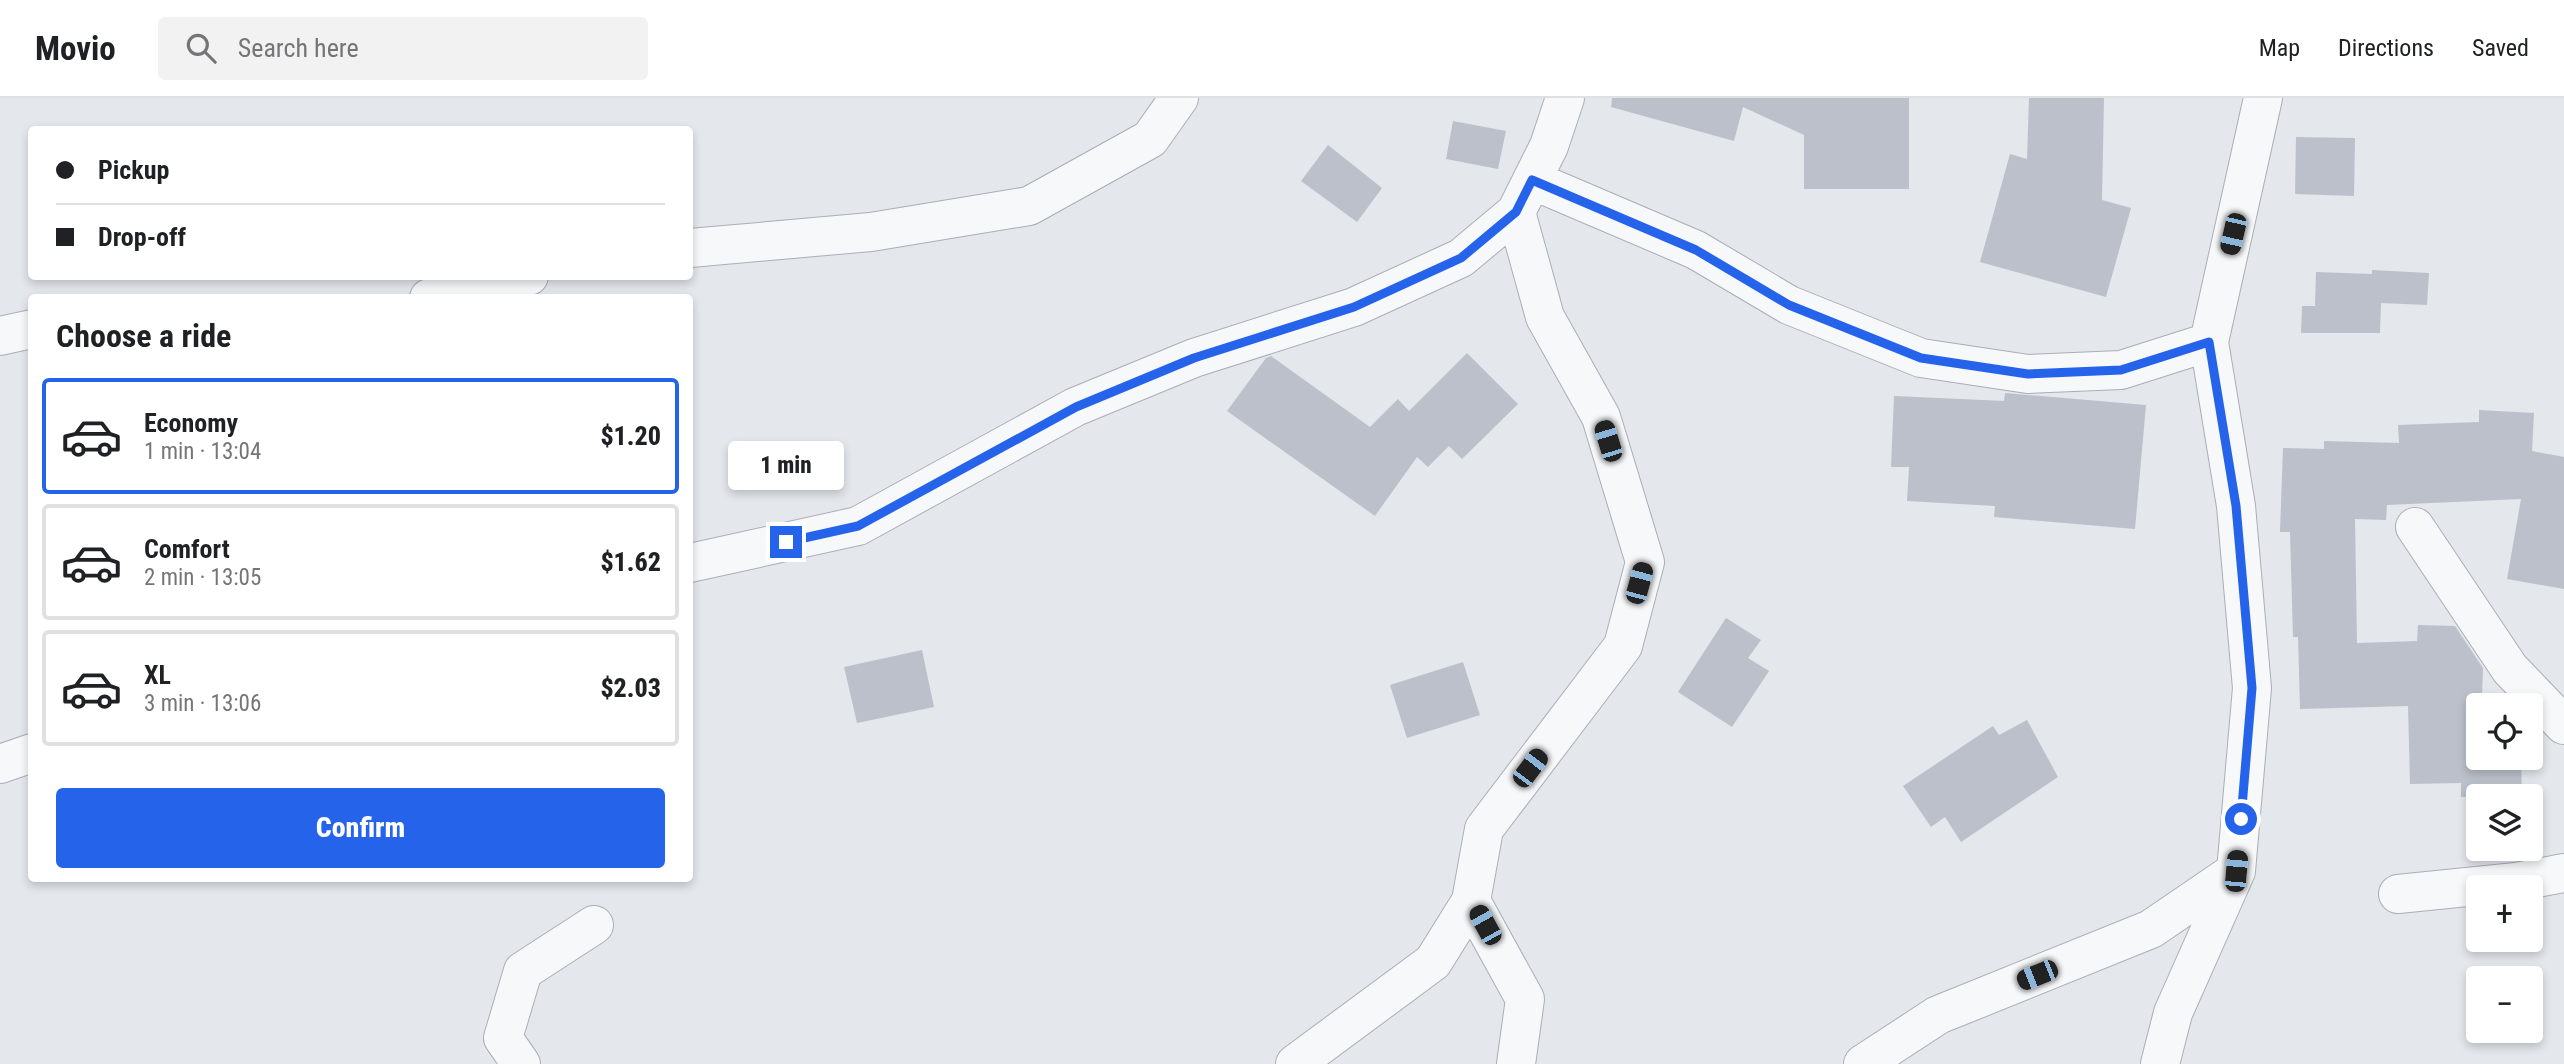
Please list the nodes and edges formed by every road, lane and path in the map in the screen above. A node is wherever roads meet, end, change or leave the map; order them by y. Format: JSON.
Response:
{"nodes":[{"id":1,"x":1179,"y":98,"type":"edge"},
{"id":2,"x":1565,"y":98,"type":"edge"},
{"id":3,"x":2263,"y":98,"type":"edge"},
{"id":4,"x":1524,"y":196,"type":"junction"},
{"id":5,"x":693,"y":248,"type":"edge"},
{"id":6,"x":511,"y":280,"type":"edge"},
{"id":7,"x":447,"y":294,"type":"edge"},
{"id":8,"x":28,"y":331,"type":"edge"},
{"id":9,"x":0,"y":336,"type":"edge"},
{"id":10,"x":2209,"y":342,"type":"junction"},
{"id":11,"x":2415,"y":527,"type":"dead end"},
{"id":12,"x":693,"y":562,"type":"edge"},
{"id":13,"x":2564,"y":724,"type":"edge"},
{"id":14,"x":28,"y":754,"type":"edge"},
{"id":15,"x":0,"y":764,"type":"edge"},
{"id":16,"x":2236,"y":871,"type":"junction"},
{"id":17,"x":2564,"y":873,"type":"edge"},
{"id":18,"x":2398,"y":894,"type":"dead end"},
{"id":19,"x":1471,"y":901,"type":"junction"},
{"id":20,"x":594,"y":925,"type":"dead end"},
{"id":21,"x":521,"y":1064,"type":"edge"},
{"id":22,"x":1295,"y":1064,"type":"edge"},
{"id":23,"x":1516,"y":1064,"type":"edge"},
{"id":24,"x":1863,"y":1064,"type":"edge"},
{"id":25,"x":2160,"y":1064,"type":"edge"}],
"edges":[{"from":1,"to":5,"type":"street"},
{"from":2,"to":4,"type":"street"},
{"from":3,"to":10,"type":"street"},
{"from":4,"to":10,"type":"street"},
{"from":4,"to":12,"type":"street"},
{"from":4,"to":19,"type":"street"},
{"from":6,"to":7,"type":"street"},
{"from":8,"to":9,"type":"street"},
{"from":10,"to":16,"type":"street"},
{"from":11,"to":13,"type":"street"},
{"from":14,"to":15,"type":"street"},
{"from":16,"to":24,"type":"street"},
{"from":16,"to":25,"type":"street"},
{"from":17,"to":18,"type":"street"},
{"from":19,"to":22,"type":"street"},
{"from":19,"to":23,"type":"street"},
{"from":20,"to":21,"type":"street"}]}
